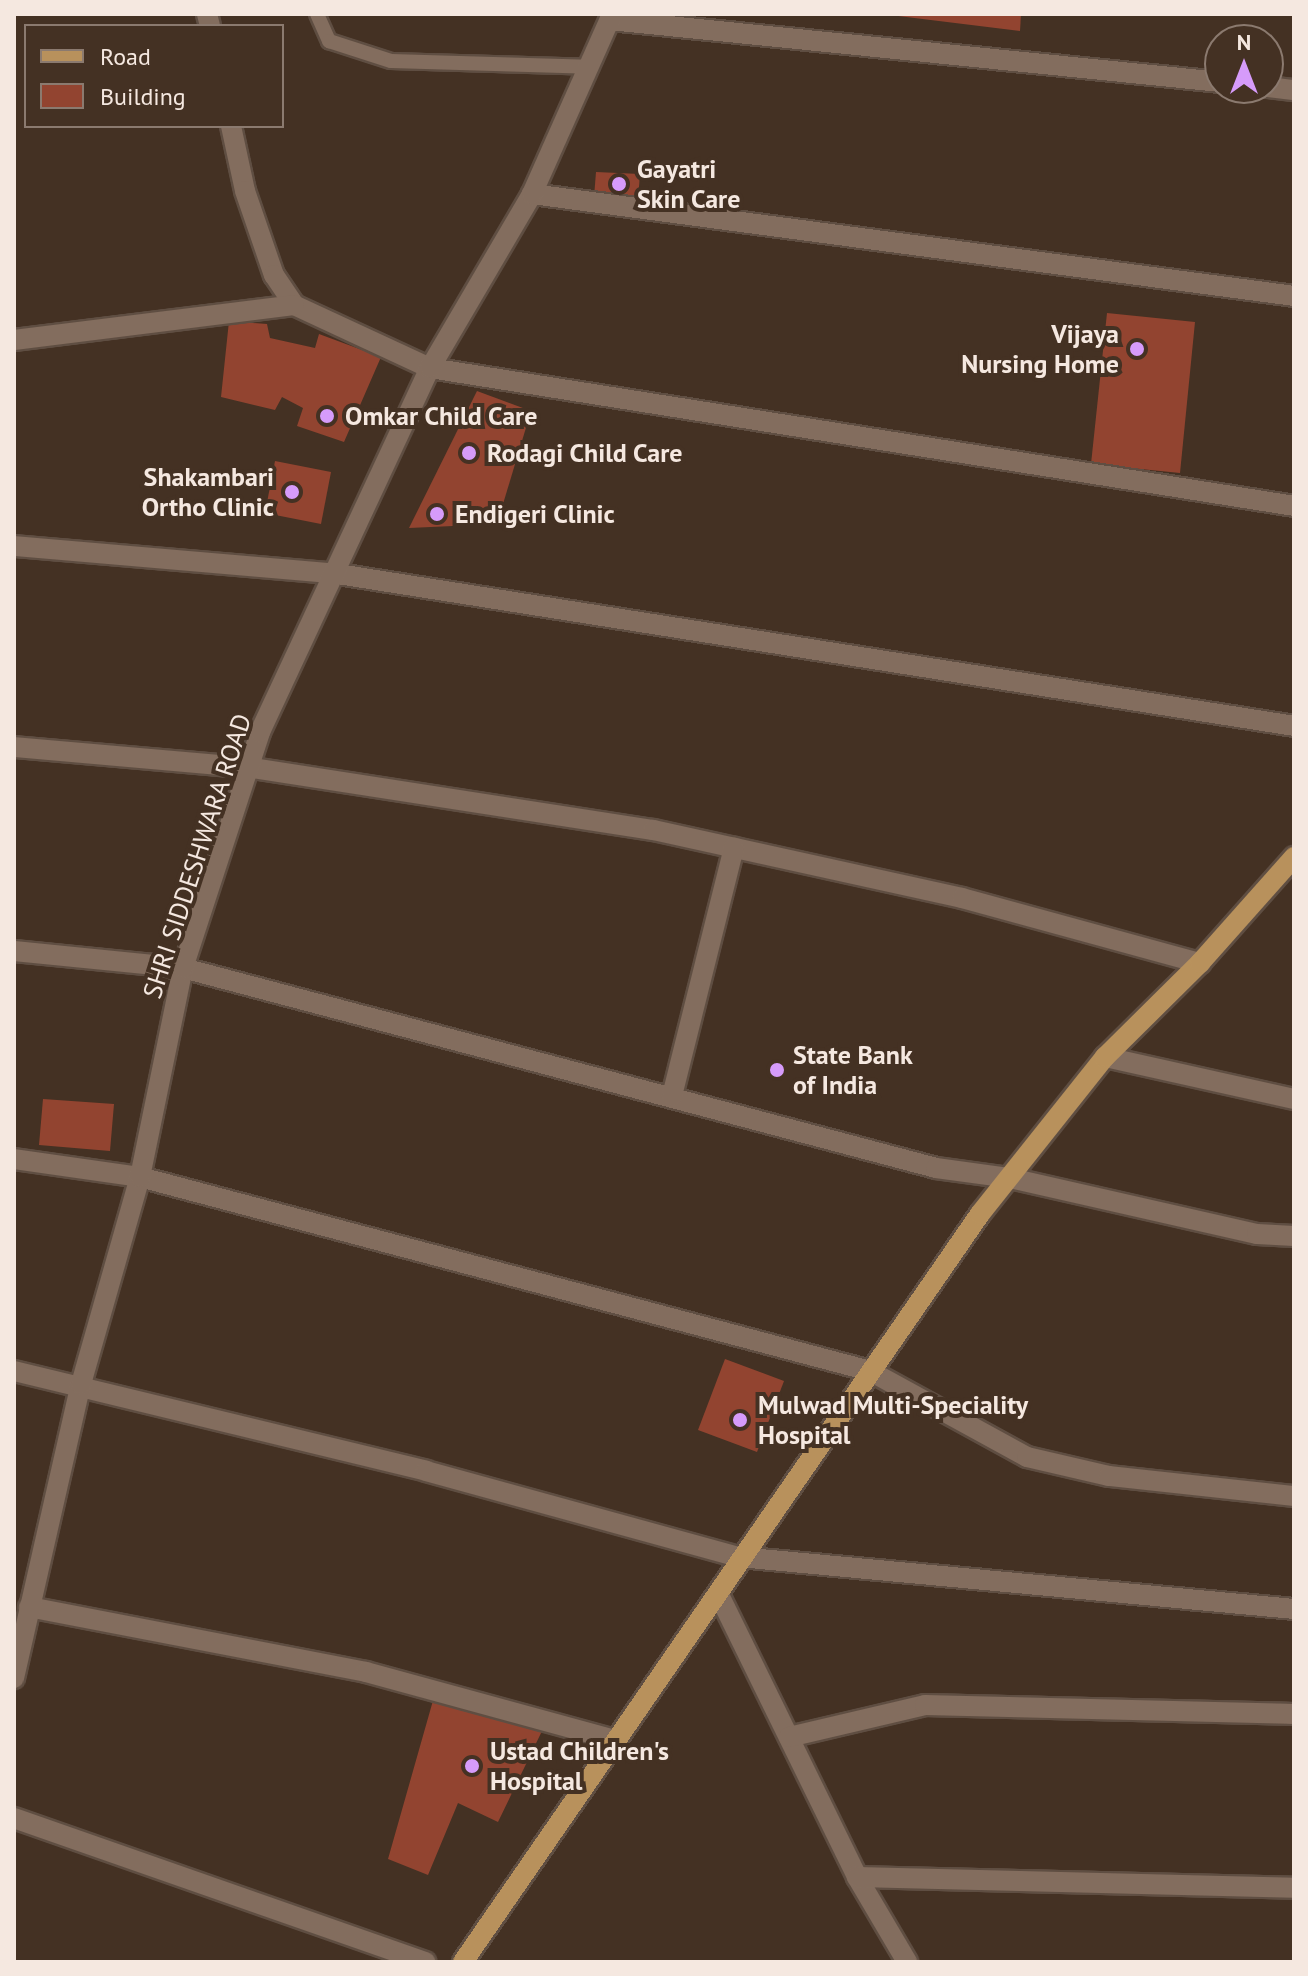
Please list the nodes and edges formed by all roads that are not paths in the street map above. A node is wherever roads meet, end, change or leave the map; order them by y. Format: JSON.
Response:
{"nodes":[{"id":1,"x":317,"y":14,"type":"edge"},
{"id":2,"x":611,"y":17,"type":"edge"},
{"id":3,"x":588,"y":67,"type":"junction"},
{"id":4,"x":1204,"y":80,"type":"edge"},
{"id":5,"x":231,"y":128,"type":"edge"},
{"id":6,"x":532,"y":194,"type":"junction"},
{"id":7,"x":1294,"y":296,"type":"edge"},
{"id":8,"x":294,"y":305,"type":"junction"},
{"id":9,"x":14,"y":340,"type":"edge"},
{"id":10,"x":430,"y":368,"type":"junction"},
{"id":11,"x":1294,"y":506,"type":"edge"},
{"id":12,"x":14,"y":546,"type":"edge"},
{"id":13,"x":338,"y":574,"type":"junction"},
{"id":14,"x":1294,"y":726,"type":"edge"},
{"id":15,"x":14,"y":747,"type":"edge"},
{"id":16,"x":252,"y":768,"type":"junction"},
{"id":17,"x":734,"y":848,"type":"junction"},
{"id":18,"x":1294,"y":857,"type":"edge"},
{"id":19,"x":14,"y":951,"type":"edge"},
{"id":20,"x":1200,"y":963,"type":"junction"},
{"id":21,"x":183,"y":968,"type":"junction"},
{"id":22,"x":1105,"y":1057,"type":"junction"},
{"id":23,"x":672,"y":1096,"type":"junction"},
{"id":24,"x":1294,"y":1099,"type":"edge"},
{"id":25,"x":14,"y":1159,"type":"edge"},
{"id":26,"x":140,"y":1177,"type":"junction"},
{"id":27,"x":1010,"y":1178,"type":"junction"},
{"id":28,"x":1294,"y":1236,"type":"edge"},
{"id":29,"x":14,"y":1371,"type":"edge"},
{"id":30,"x":870,"y":1371,"type":"junction"},
{"id":31,"x":81,"y":1384,"type":"junction"},
{"id":32,"x":1294,"y":1496,"type":"edge"},
{"id":33,"x":739,"y":1557,"type":"junction"},
{"id":34,"x":719,"y":1595,"type":"junction"},
{"id":35,"x":29,"y":1607,"type":"junction"},
{"id":36,"x":1294,"y":1609,"type":"edge"},
{"id":37,"x":14,"y":1678,"type":"edge"},
{"id":38,"x":1294,"y":1714,"type":"edge"},
{"id":39,"x":789,"y":1737,"type":"junction"},
{"id":40,"x":614,"y":1740,"type":"junction"},
{"id":41,"x":14,"y":1818,"type":"edge"},
{"id":42,"x":857,"y":1877,"type":"junction"},
{"id":43,"x":1294,"y":1888,"type":"edge"},
{"id":44,"x":426,"y":1962,"type":"edge"},
{"id":45,"x":463,"y":1962,"type":"edge"},
{"id":46,"x":907,"y":1962,"type":"edge"}],
"edges":[{"from":1,"to":3,"type":"lane"},
{"from":2,"to":3,"type":"street","name":"SHRI SIDDESHWARA ROAD"},
{"from":2,"to":4,"type":"street"},
{"from":3,"to":6,"type":"street","name":"SHRI SIDDESHWARA ROAD"},
{"from":5,"to":8,"type":"street"},
{"from":6,"to":7,"type":"street"},
{"from":6,"to":10,"type":"street","name":"SHRI SIDDESHWARA ROAD"},
{"from":8,"to":9,"type":"street"},
{"from":8,"to":10,"type":"street"},
{"from":10,"to":11,"type":"street"},
{"from":10,"to":13,"type":"street","name":"SHRI SIDDESHWARA ROAD"},
{"from":12,"to":13,"type":"street"},
{"from":13,"to":14,"type":"street"},
{"from":13,"to":16,"type":"street","name":"SHRI SIDDESHWARA ROAD"},
{"from":15,"to":16,"type":"street"},
{"from":16,"to":17,"type":"street"},
{"from":16,"to":21,"type":"street","name":"SHRI SIDDESHWARA ROAD"},
{"from":17,"to":20,"type":"street"},
{"from":17,"to":23,"type":"street"},
{"from":18,"to":20,"type":"main road"},
{"from":19,"to":21,"type":"street"},
{"from":20,"to":22,"type":"main road"},
{"from":21,"to":23,"type":"street"},
{"from":21,"to":26,"type":"street","name":"SHRI SIDDESHWARA ROAD"},
{"from":22,"to":24,"type":"street"},
{"from":22,"to":27,"type":"main road"},
{"from":23,"to":27,"type":"street"},
{"from":25,"to":26,"type":"street"},
{"from":26,"to":30,"type":"street"},
{"from":26,"to":31,"type":"street","name":"SHRI SIDDESHWARA ROAD"},
{"from":27,"to":28,"type":"street"},
{"from":27,"to":30,"type":"main road"},
{"from":29,"to":31,"type":"street"},
{"from":30,"to":32,"type":"street"},
{"from":30,"to":33,"type":"main road"},
{"from":31,"to":33,"type":"street"},
{"from":31,"to":35,"type":"street","name":"SHRI SIDDESHWARA ROAD"},
{"from":33,"to":34,"type":"main road"},
{"from":33,"to":36,"type":"street"},
{"from":34,"to":39,"type":"street"},
{"from":34,"to":40,"type":"main road"},
{"from":35,"to":37,"type":"street","name":"SHRI SIDDESHWARA ROAD"},
{"from":35,"to":40,"type":"street"},
{"from":38,"to":39,"type":"street"},
{"from":39,"to":42,"type":"street"},
{"from":40,"to":45,"type":"main road"},
{"from":41,"to":44,"type":"street"},
{"from":42,"to":43,"type":"street"},
{"from":42,"to":46,"type":"street"}]}
